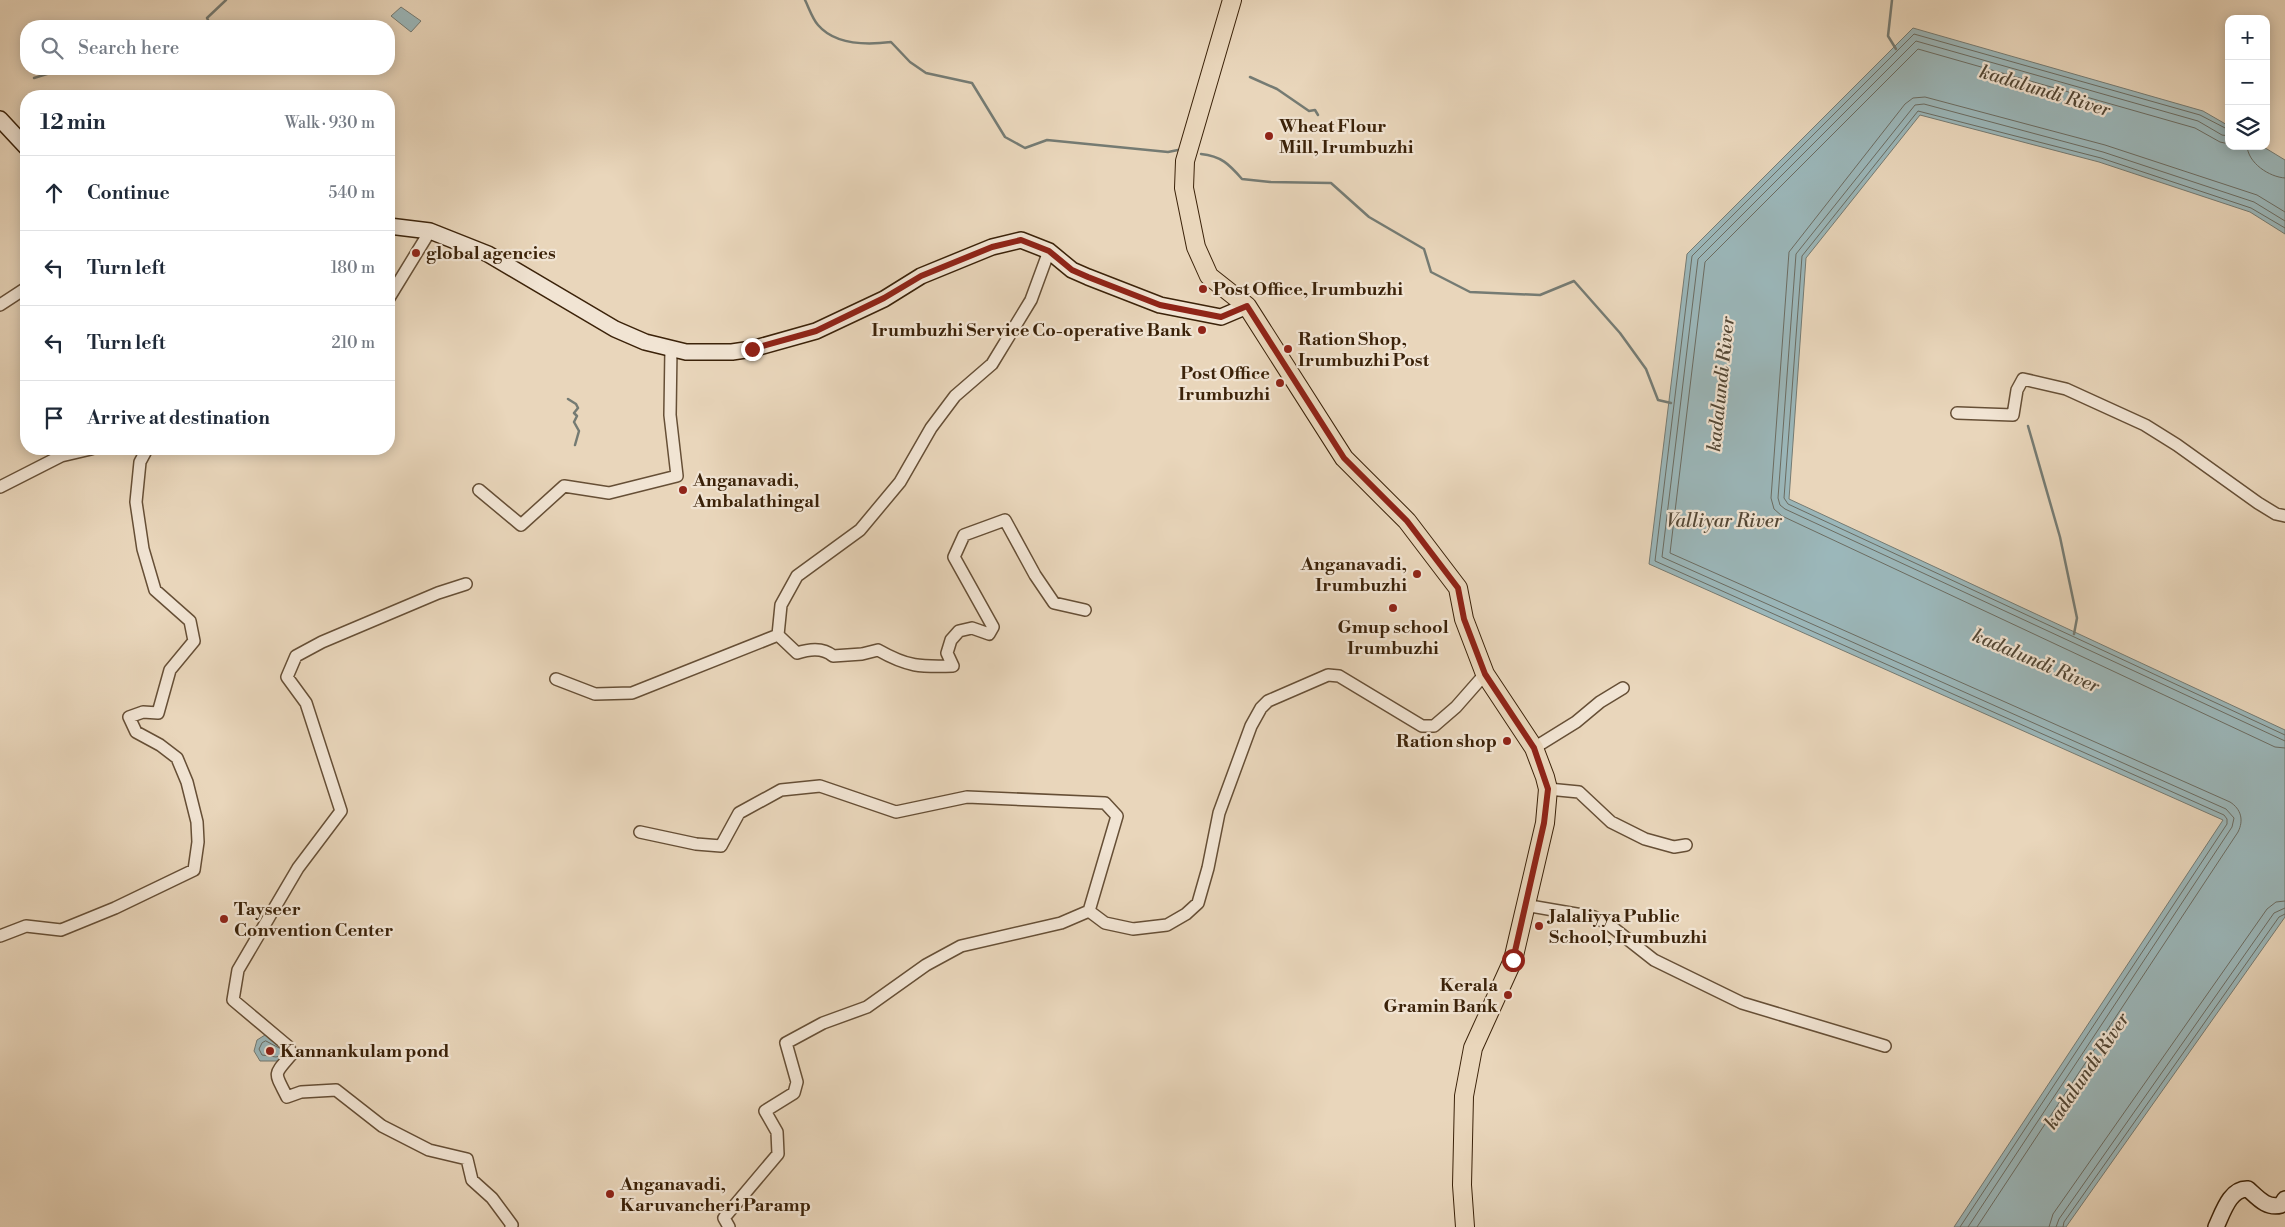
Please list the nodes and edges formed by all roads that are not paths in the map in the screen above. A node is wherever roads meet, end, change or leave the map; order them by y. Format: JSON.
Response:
{"nodes":[{"id":1,"x":1232,"y":0,"type":"edge"},
{"id":2,"x":0,"y":120,"type":"edge"},
{"id":3,"x":20,"y":141,"type":"edge"},
{"id":4,"x":395,"y":227,"type":"edge"},
{"id":5,"x":430,"y":231,"type":"junction"},
{"id":6,"x":1049,"y":251,"type":"junction"},
{"id":7,"x":395,"y":288,"type":"edge"},
{"id":8,"x":20,"y":292,"type":"edge"},
{"id":9,"x":0,"y":305,"type":"edge"},
{"id":10,"x":1247,"y":306,"type":"junction"},
{"id":11,"x":671,"y":348,"type":"junction"},
{"id":12,"x":1957,"y":413,"type":"dead end"},
{"id":13,"x":65,"y":455,"type":"edge"},
{"id":14,"x":143,"y":455,"type":"edge"},
{"id":15,"x":0,"y":487,"type":"edge"},
{"id":16,"x":479,"y":490,"type":"dead end"},
{"id":17,"x":2285,"y":516,"type":"edge"},
{"id":18,"x":466,"y":584,"type":"dead end"},
{"id":19,"x":1085,"y":610,"type":"dead end"},
{"id":20,"x":778,"y":635,"type":"junction"},
{"id":21,"x":1485,"y":674,"type":"junction"},
{"id":22,"x":556,"y":679,"type":"dead end"},
{"id":23,"x":1623,"y":688,"type":"dead end"},
{"id":24,"x":1534,"y":748,"type":"junction"},
{"id":25,"x":1548,"y":789,"type":"junction"},
{"id":26,"x":640,"y":832,"type":"dead end"},
{"id":27,"x":1686,"y":845,"type":"dead end"},
{"id":28,"x":1524,"y":905,"type":"junction"},
{"id":29,"x":1089,"y":911,"type":"junction"},
{"id":30,"x":0,"y":936,"type":"edge"},
{"id":31,"x":1885,"y":1046,"type":"dead end"},
{"id":32,"x":2285,"y":1198,"type":"edge"},
{"id":33,"x":511,"y":1227,"type":"edge"},
{"id":34,"x":729,"y":1227,"type":"edge"},
{"id":35,"x":1465,"y":1227,"type":"edge"},
{"id":36,"x":2216,"y":1227,"type":"edge"}],
"edges":[{"from":1,"to":10,"type":"main road"},
{"from":2,"to":3,"type":"main road"},
{"from":4,"to":5,"type":"main road"},
{"from":5,"to":7,"type":"street"},
{"from":5,"to":11,"type":"main road"},
{"from":6,"to":10,"type":"main road"},
{"from":6,"to":11,"type":"main road"},
{"from":6,"to":20,"type":"street"},
{"from":8,"to":9,"type":"street"},
{"from":10,"to":21,"type":"main road"},
{"from":11,"to":16,"type":"street"},
{"from":12,"to":17,"type":"street"},
{"from":13,"to":15,"type":"street"},
{"from":14,"to":30,"type":"street"},
{"from":18,"to":33,"type":"street"},
{"from":19,"to":20,"type":"street"},
{"from":20,"to":22,"type":"street"},
{"from":21,"to":24,"type":"main road"},
{"from":21,"to":29,"type":"street"},
{"from":23,"to":24,"type":"street"},
{"from":24,"to":25,"type":"main road"},
{"from":25,"to":27,"type":"street"},
{"from":25,"to":28,"type":"main road"},
{"from":26,"to":29,"type":"street"},
{"from":28,"to":31,"type":"street"},
{"from":28,"to":35,"type":"main road"},
{"from":29,"to":34,"type":"street"},
{"from":32,"to":36,"type":"main road"}]}
